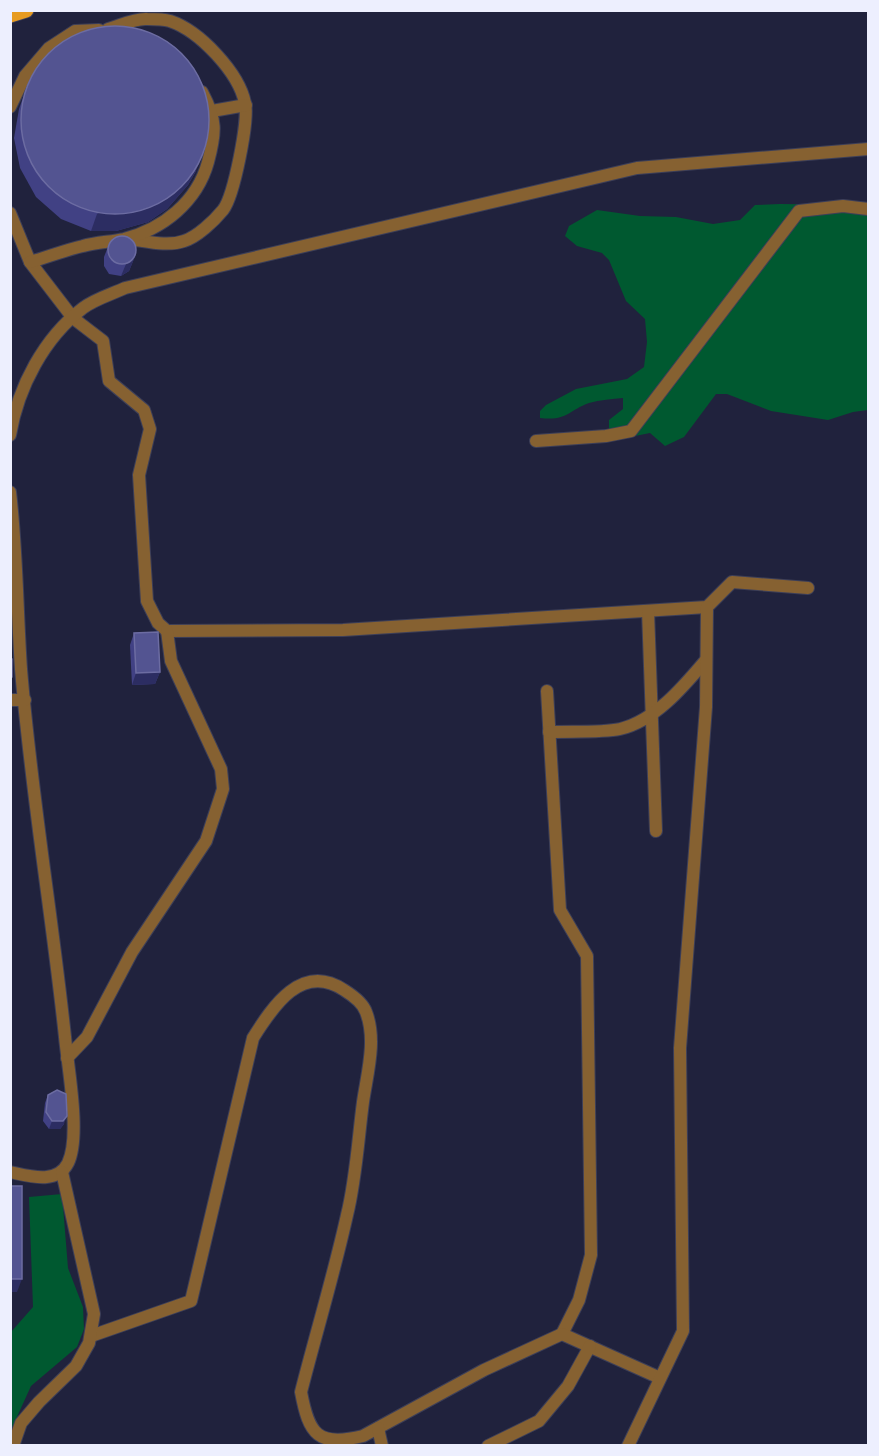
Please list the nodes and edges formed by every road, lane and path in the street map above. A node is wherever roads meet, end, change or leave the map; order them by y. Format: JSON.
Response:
{"nodes":[{"id":1,"x":26,"y":10,"type":"edge"},
{"id":2,"x":10,"y":15,"type":"edge"},
{"id":3,"x":108,"y":30,"type":"junction"},
{"id":4,"x":126,"y":35,"type":"edge"},
{"id":5,"x":192,"y":77,"type":"edge"},
{"id":6,"x":246,"y":105,"type":"junction"},
{"id":7,"x":10,"y":107,"type":"edge"},
{"id":8,"x":212,"y":111,"type":"junction"},
{"id":9,"x":868,"y":149,"type":"edge"},
{"id":10,"x":868,"y":209,"type":"edge"},
{"id":11,"x":10,"y":213,"type":"edge"},
{"id":12,"x":125,"y":239,"type":"junction"},
{"id":13,"x":10,"y":246,"type":"edge"},
{"id":14,"x":24,"y":246,"type":"junction"},
{"id":15,"x":30,"y":262,"type":"junction"},
{"id":16,"x":73,"y":318,"type":"junction"},
{"id":17,"x":10,"y":435,"type":"edge"},
{"id":18,"x":536,"y":441,"type":"dead end"},
{"id":19,"x":10,"y":492,"type":"edge"},
{"id":20,"x":808,"y":588,"type":"dead end"},
{"id":21,"x":707,"y":607,"type":"junction"},
{"id":22,"x":648,"y":611,"type":"junction"},
{"id":23,"x":166,"y":631,"type":"junction"},
{"id":24,"x":706,"y":660,"type":"junction"},
{"id":25,"x":547,"y":691,"type":"dead end"},
{"id":26,"x":10,"y":700,"type":"edge"},
{"id":27,"x":24,"y":700,"type":"junction"},
{"id":28,"x":651,"y":714,"type":"junction"},
{"id":29,"x":549,"y":732,"type":"junction"},
{"id":30,"x":656,"y":831,"type":"dead end"},
{"id":31,"x":67,"y":1058,"type":"junction"},
{"id":32,"x":10,"y":1172,"type":"edge"},
{"id":33,"x":62,"y":1172,"type":"junction"},
{"id":34,"x":562,"y":1334,"type":"junction"},
{"id":35,"x":91,"y":1336,"type":"junction"},
{"id":36,"x":590,"y":1346,"type":"junction"},
{"id":37,"x":660,"y":1378,"type":"junction"},
{"id":38,"x":378,"y":1428,"type":"junction"},
{"id":39,"x":13,"y":1446,"type":"edge"},
{"id":40,"x":382,"y":1446,"type":"edge"},
{"id":41,"x":488,"y":1446,"type":"edge"},
{"id":42,"x":628,"y":1446,"type":"edge"}],
"edges":[{"from":1,"to":2,"type":"main road"},
{"from":3,"to":4,"type":"lane"},
{"from":3,"to":6,"type":"lane"},
{"from":3,"to":7,"type":"lane"},
{"from":5,"to":8,"type":"lane"},
{"from":6,"to":8,"type":"lane"},
{"from":6,"to":12,"type":"lane"},
{"from":8,"to":12,"type":"lane"},
{"from":9,"to":16,"type":"lane"},
{"from":10,"to":18,"type":"lane"},
{"from":11,"to":14,"type":"lane"},
{"from":12,"to":15,"type":"lane"},
{"from":13,"to":14,"type":"lane"},
{"from":14,"to":15,"type":"lane"},
{"from":15,"to":16,"type":"lane"},
{"from":16,"to":17,"type":"lane"},
{"from":16,"to":23,"type":"lane"},
{"from":19,"to":27,"type":"lane"},
{"from":20,"to":21,"type":"lane"},
{"from":21,"to":22,"type":"lane"},
{"from":21,"to":24,"type":"lane"},
{"from":22,"to":23,"type":"lane"},
{"from":22,"to":28,"type":"lane"},
{"from":23,"to":31,"type":"lane"},
{"from":24,"to":28,"type":"lane"},
{"from":24,"to":37,"type":"lane"},
{"from":25,"to":29,"type":"lane"},
{"from":26,"to":27,"type":"lane"},
{"from":27,"to":31,"type":"lane"},
{"from":28,"to":29,"type":"lane"},
{"from":28,"to":30,"type":"lane"},
{"from":29,"to":34,"type":"lane"},
{"from":31,"to":33,"type":"lane"},
{"from":32,"to":33,"type":"lane"},
{"from":33,"to":35,"type":"lane"},
{"from":34,"to":36,"type":"lane"},
{"from":34,"to":38,"type":"lane"},
{"from":35,"to":38,"type":"lane"},
{"from":35,"to":39,"type":"lane"},
{"from":36,"to":37,"type":"lane"},
{"from":36,"to":41,"type":"lane"},
{"from":37,"to":42,"type":"lane"},
{"from":38,"to":40,"type":"lane"}]}
